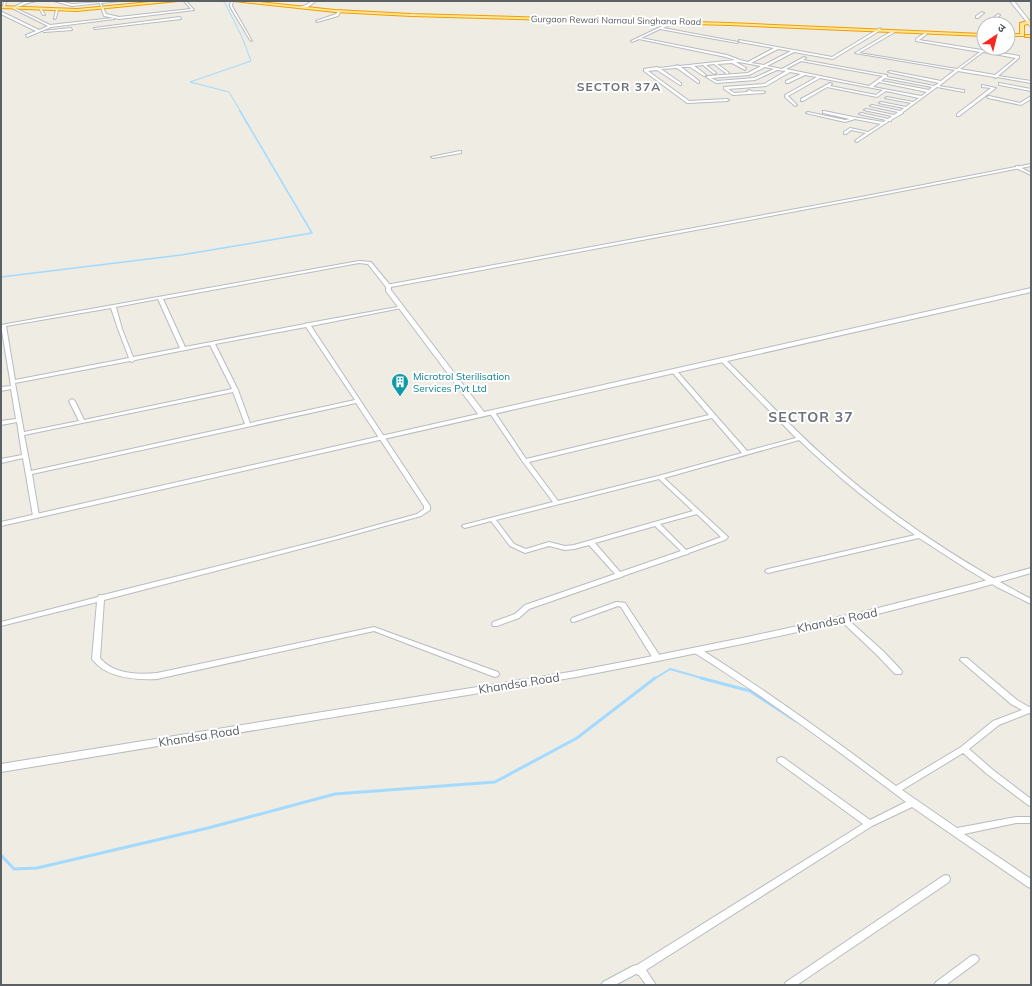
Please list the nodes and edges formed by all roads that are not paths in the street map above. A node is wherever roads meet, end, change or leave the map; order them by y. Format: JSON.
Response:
{"nodes":[{"id":1,"x":5,"y":1,"type":"edge"},
{"id":2,"x":34,"y":1,"type":"edge"},
{"id":3,"x":55,"y":1,"type":"edge"},
{"id":4,"x":120,"y":1,"type":"edge"},
{"id":5,"x":176,"y":1,"type":"edge"},
{"id":6,"x":185,"y":1,"type":"edge"},
{"id":7,"x":232,"y":1,"type":"edge"},
{"id":8,"x":236,"y":1,"type":"edge"},
{"id":9,"x":248,"y":1,"type":"edge"},
{"id":10,"x":1012,"y":1,"type":"edge"},
{"id":11,"x":1017,"y":1,"type":"edge"},
{"id":12,"x":90,"y":2,"type":"edge"},
{"id":13,"x":63,"y":3,"type":"junction"},
{"id":14,"x":316,"y":3,"type":"edge"},
{"id":15,"x":124,"y":4,"type":"dead end"},
{"id":16,"x":72,"y":5,"type":"junction"},
{"id":17,"x":101,"y":6,"type":"junction"},
{"id":18,"x":301,"y":7,"type":"junction"},
{"id":19,"x":2,"y":8,"type":"edge"},
{"id":20,"x":13,"y":8,"type":"junction"},
{"id":21,"x":64,"y":8,"type":"dead end"},
{"id":22,"x":40,"y":9,"type":"junction"},
{"id":23,"x":57,"y":10,"type":"junction"},
{"id":24,"x":340,"y":11,"type":"junction"},
{"id":25,"x":1,"y":13,"type":"edge"},
{"id":26,"x":138,"y":13,"type":"dead end"},
{"id":27,"x":983,"y":13,"type":"dead end"},
{"id":28,"x":44,"y":14,"type":"dead end"},
{"id":29,"x":163,"y":14,"type":"junction"},
{"id":30,"x":1,"y":16,"type":"edge"},
{"id":31,"x":978,"y":16,"type":"edge"},
{"id":32,"x":32,"y":17,"type":"junction"},
{"id":33,"x":486,"y":17,"type":"junction"},
{"id":34,"x":55,"y":18,"type":"dead end"},
{"id":35,"x":121,"y":18,"type":"junction"},
{"id":36,"x":180,"y":18,"type":"dead end"},
{"id":37,"x":151,"y":21,"type":"junction"},
{"id":38,"x":317,"y":21,"type":"dead end"},
{"id":39,"x":20,"y":22,"type":"junction"},
{"id":40,"x":183,"y":22,"type":"dead end"},
{"id":41,"x":674,"y":22,"type":"junction"},
{"id":42,"x":1030,"y":22,"type":"edge"},
{"id":43,"x":134,"y":23,"type":"junction"},
{"id":44,"x":50,"y":26,"type":"junction"},
{"id":45,"x":145,"y":26,"type":"dead end"},
{"id":46,"x":155,"y":26,"type":"junction"},
{"id":47,"x":95,"y":28,"type":"dead end"},
{"id":48,"x":660,"y":28,"type":"junction"},
{"id":49,"x":71,"y":29,"type":"dead end"},
{"id":50,"x":879,"y":30,"type":"junction"},
{"id":51,"x":1022,"y":30,"type":"junction"},
{"id":52,"x":894,"y":31,"type":"junction"},
{"id":53,"x":37,"y":32,"type":"junction"},
{"id":54,"x":926,"y":33,"type":"junction"},
{"id":55,"x":976,"y":35,"type":"edge"},
{"id":56,"x":976,"y":35,"type":"edge"},
{"id":57,"x":27,"y":36,"type":"dead end"},
{"id":58,"x":1016,"y":36,"type":"edge"},
{"id":59,"x":1016,"y":36,"type":"edge"},
{"id":60,"x":1029,"y":36,"type":"edge"},
{"id":61,"x":638,"y":38,"type":"junction"},
{"id":62,"x":251,"y":40,"type":"dead end"},
{"id":63,"x":632,"y":41,"type":"dead end"},
{"id":64,"x":778,"y":48,"type":"junction"},
{"id":65,"x":976,"y":50,"type":"edge"},
{"id":66,"x":794,"y":51,"type":"junction"},
{"id":67,"x":810,"y":54,"type":"junction"},
{"id":68,"x":976,"y":56,"type":"edge"},
{"id":69,"x":1009,"y":56,"type":"edge"},
{"id":70,"x":832,"y":58,"type":"junction"},
{"id":71,"x":801,"y":60,"type":"junction"},
{"id":72,"x":739,"y":61,"type":"junction"},
{"id":73,"x":733,"y":62,"type":"junction"},
{"id":74,"x":714,"y":63,"type":"junction"},
{"id":75,"x":748,"y":63,"type":"junction"},
{"id":76,"x":703,"y":64,"type":"junction"},
{"id":77,"x":822,"y":64,"type":"junction"},
{"id":78,"x":690,"y":65,"type":"junction"},
{"id":79,"x":677,"y":66,"type":"junction"},
{"id":80,"x":764,"y":66,"type":"junction"},
{"id":81,"x":657,"y":68,"type":"junction"},
{"id":82,"x":745,"y":69,"type":"dead end"},
{"id":83,"x":776,"y":69,"type":"junction"},
{"id":84,"x":782,"y":70,"type":"junction"},
{"id":85,"x":957,"y":70,"type":"junction"},
{"id":86,"x":789,"y":72,"type":"junction"},
{"id":87,"x":714,"y":73,"type":"dead end"},
{"id":88,"x":728,"y":74,"type":"junction"},
{"id":89,"x":804,"y":74,"type":"junction"},
{"id":90,"x":704,"y":75,"type":"dead end"},
{"id":91,"x":885,"y":76,"type":"junction"},
{"id":92,"x":820,"y":77,"type":"junction"},
{"id":93,"x":995,"y":77,"type":"junction"},
{"id":94,"x":1006,"y":79,"type":"junction"},
{"id":95,"x":836,"y":80,"type":"junction"},
{"id":96,"x":737,"y":81,"type":"junction"},
{"id":97,"x":878,"y":81,"type":"junction"},
{"id":98,"x":698,"y":82,"type":"dead end"},
{"id":99,"x":787,"y":82,"type":"dead end"},
{"id":100,"x":941,"y":82,"type":"junction"},
{"id":101,"x":1031,"y":82,"type":"edge"},
{"id":102,"x":664,"y":84,"type":"junction"},
{"id":103,"x":1000,"y":84,"type":"junction"},
{"id":104,"x":743,"y":86,"type":"junction"},
{"id":105,"x":827,"y":86,"type":"junction"},
{"id":106,"x":935,"y":86,"type":"junction"},
{"id":107,"x":983,"y":86,"type":"dead end"},
{"id":108,"x":870,"y":87,"type":"junction"},
{"id":109,"x":994,"y":88,"type":"junction"},
{"id":110,"x":886,"y":90,"type":"junction"},
{"id":111,"x":1031,"y":90,"type":"edge"},
{"id":112,"x":928,"y":91,"type":"junction"},
{"id":113,"x":963,"y":91,"type":"dead end"},
{"id":114,"x":762,"y":92,"type":"dead end"},
{"id":115,"x":751,"y":93,"type":"junction"},
{"id":116,"x":1031,"y":96,"type":"edge"},
{"id":117,"x":921,"y":97,"type":"junction"},
{"id":118,"x":989,"y":97,"type":"dead end"},
{"id":119,"x":887,"y":98,"type":"dead end"},
{"id":120,"x":727,"y":100,"type":"dead end"},
{"id":121,"x":802,"y":100,"type":"dead end"},
{"id":122,"x":881,"y":103,"type":"dead end"},
{"id":123,"x":914,"y":103,"type":"junction"},
{"id":124,"x":795,"y":105,"type":"dead end"},
{"id":125,"x":872,"y":106,"type":"dead end"},
{"id":126,"x":907,"y":108,"type":"junction"},
{"id":127,"x":815,"y":110,"type":"dead end"},
{"id":128,"x":866,"y":110,"type":"dead end"},
{"id":129,"x":902,"y":112,"type":"junction"},
{"id":130,"x":808,"y":113,"type":"dead end"},
{"id":131,"x":861,"y":114,"type":"dead end"},
{"id":132,"x":958,"y":115,"type":"dead end"},
{"id":133,"x":896,"y":116,"type":"junction"},
{"id":134,"x":852,"y":118,"type":"junction"},
{"id":135,"x":890,"y":120,"type":"junction"},
{"id":136,"x":883,"y":123,"type":"junction"},
{"id":137,"x":845,"y":133,"type":"dead end"},
{"id":138,"x":870,"y":133,"type":"junction"},
{"id":139,"x":858,"y":141,"type":"dead end"},
{"id":140,"x":460,"y":152,"type":"dead end"},
{"id":141,"x":432,"y":157,"type":"dead end"},
{"id":142,"x":1031,"y":165,"type":"edge"},
{"id":143,"x":1017,"y":167,"type":"junction"},
{"id":144,"x":1031,"y":174,"type":"edge"},
{"id":145,"x":388,"y":286,"type":"junction"},
{"id":146,"x":1031,"y":290,"type":"edge"},
{"id":147,"x":160,"y":298,"type":"junction"},
{"id":148,"x":113,"y":306,"type":"junction"},
{"id":149,"x":401,"y":307,"type":"junction"},
{"id":150,"x":307,"y":324,"type":"junction"},
{"id":151,"x":2,"y":326,"type":"edge"},
{"id":152,"x":212,"y":344,"type":"junction"},
{"id":153,"x":183,"y":349,"type":"junction"},
{"id":154,"x":8,"y":357,"type":"junction"},
{"id":155,"x":1,"y":358,"type":"edge"},
{"id":156,"x":132,"y":360,"type":"junction"},
{"id":157,"x":723,"y":360,"type":"junction"},
{"id":158,"x":674,"y":371,"type":"junction"},
{"id":159,"x":13,"y":384,"type":"junction"},
{"id":160,"x":1,"y":389,"type":"edge"},
{"id":161,"x":235,"y":390,"type":"junction"},
{"id":162,"x":72,"y":401,"type":"dead end"},
{"id":163,"x":358,"y":402,"type":"junction"},
{"id":164,"x":492,"y":412,"type":"junction"},
{"id":165,"x":482,"y":414,"type":"junction"},
{"id":166,"x":712,"y":416,"type":"junction"},
{"id":167,"x":19,"y":420,"type":"junction"},
{"id":168,"x":82,"y":422,"type":"junction"},
{"id":169,"x":1,"y":423,"type":"edge"},
{"id":170,"x":248,"y":425,"type":"junction"},
{"id":171,"x":22,"y":434,"type":"junction"},
{"id":172,"x":380,"y":438,"type":"junction"},
{"id":173,"x":800,"y":438,"type":"junction"},
{"id":174,"x":745,"y":453,"type":"junction"},
{"id":175,"x":26,"y":456,"type":"junction"},
{"id":176,"x":1,"y":461,"type":"edge"},
{"id":177,"x":525,"y":461,"type":"junction"},
{"id":178,"x":29,"y":473,"type":"junction"},
{"id":179,"x":660,"y":477,"type":"junction"},
{"id":180,"x":556,"y":502,"type":"junction"},
{"id":181,"x":697,"y":512,"type":"junction"},
{"id":182,"x":36,"y":516,"type":"junction"},
{"id":183,"x":492,"y":519,"type":"junction"},
{"id":184,"x":1,"y":524,"type":"edge"},
{"id":185,"x":656,"y":524,"type":"junction"},
{"id":186,"x":465,"y":526,"type":"dead end"},
{"id":187,"x":920,"y":536,"type":"junction"},
{"id":188,"x":590,"y":542,"type":"junction"},
{"id":189,"x":686,"y":552,"type":"junction"},
{"id":190,"x":1031,"y":570,"type":"edge"},
{"id":191,"x":768,"y":572,"type":"dead end"},
{"id":192,"x":620,"y":576,"type":"junction"},
{"id":193,"x":992,"y":582,"type":"junction"},
{"id":194,"x":101,"y":597,"type":"junction"},
{"id":195,"x":1031,"y":602,"type":"edge"},
{"id":196,"x":842,"y":618,"type":"junction"},
{"id":197,"x":574,"y":620,"type":"dead end"},
{"id":198,"x":1,"y":624,"type":"edge"},
{"id":199,"x":495,"y":624,"type":"dead end"},
{"id":200,"x":696,"y":650,"type":"junction"},
{"id":201,"x":657,"y":658,"type":"junction"},
{"id":202,"x":964,"y":660,"type":"dead end"},
{"id":203,"x":898,"y":672,"type":"dead end"},
{"id":204,"x":495,"y":674,"type":"dead end"},
{"id":205,"x":1030,"y":710,"type":"edge"},
{"id":206,"x":964,"y":749,"type":"junction"},
{"id":207,"x":781,"y":760,"type":"dead end"},
{"id":208,"x":1,"y":768,"type":"edge"},
{"id":209,"x":896,"y":790,"type":"junction"},
{"id":210,"x":913,"y":803,"type":"junction"},
{"id":211,"x":1031,"y":803,"type":"edge"},
{"id":212,"x":1031,"y":820,"type":"edge"},
{"id":213,"x":870,"y":824,"type":"junction"},
{"id":214,"x":956,"y":832,"type":"junction"},
{"id":215,"x":946,"y":879,"type":"dead end"},
{"id":216,"x":1031,"y":884,"type":"edge"},
{"id":217,"x":974,"y":959,"type":"dead end"},
{"id":218,"x":639,"y":969,"type":"junction"},
{"id":219,"x":606,"y":985,"type":"edge"},
{"id":220,"x":651,"y":985,"type":"edge"},
{"id":221,"x":789,"y":985,"type":"edge"},
{"id":222,"x":939,"y":985,"type":"edge"}],
"edges":[{"from":1,"to":19,"type":"street"},
{"from":2,"to":20,"type":"street"},
{"from":3,"to":13,"type":"street"},
{"from":4,"to":15,"type":"street"},
{"from":4,"to":17,"type":"street"},
{"from":5,"to":17,"type":"highway"},
{"from":6,"to":29,"type":"street"},
{"from":7,"to":62,"type":"street"},
{"from":8,"to":24,"type":"highway"},
{"from":9,"to":18,"type":"highway"},
{"from":10,"to":42,"type":"main road"},
{"from":11,"to":42,"type":"main road"},
{"from":12,"to":13,"type":"street"},
{"from":12,"to":16,"type":"street"},
{"from":12,"to":17,"type":"street"},
{"from":13,"to":16,"type":"street"},
{"from":14,"to":18,"type":"highway"},
{"from":14,"to":18,"type":"street"},
{"from":14,"to":33,"type":"highway"},
{"from":16,"to":21,"type":"street"},
{"from":17,"to":23,"type":"highway"},
{"from":17,"to":35,"type":"street"},
{"from":19,"to":20,"type":"highway"},
{"from":20,"to":22,"type":"highway"},
{"from":20,"to":32,"type":"street"},
{"from":22,"to":23,"type":"highway"},
{"from":22,"to":28,"type":"street"},
{"from":23,"to":34,"type":"street"},
{"from":24,"to":33,"type":"highway"},
{"from":24,"to":38,"type":"street"},
{"from":25,"to":39,"type":"street"},
{"from":26,"to":29,"type":"street"},
{"from":27,"to":31,"type":"street"},
{"from":29,"to":35,"type":"street"},
{"from":30,"to":39,"type":"street"},
{"from":32,"to":39,"type":"street"},
{"from":32,"to":44,"type":"street"},
{"from":33,"to":41,"type":"highway"},
{"from":35,"to":43,"type":"street"},
{"from":35,"to":44,"type":"street"},
{"from":36,"to":37,"type":"street"},
{"from":37,"to":43,"type":"street"},
{"from":37,"to":46,"type":"street"},
{"from":39,"to":53,"type":"street"},
{"from":40,"to":46,"type":"street"},
{"from":41,"to":48,"type":"street"},
{"from":41,"to":50,"type":"highway"},
{"from":42,"to":51,"type":"highway"},
{"from":43,"to":47,"type":"street"},
{"from":44,"to":53,"type":"street"},
{"from":45,"to":46,"type":"street"},
{"from":48,"to":61,"type":"street"},
{"from":48,"to":64,"type":"street"},
{"from":49,"to":53,"type":"street"},
{"from":50,"to":52,"type":"highway"},
{"from":50,"to":55,"type":"highway"},
{"from":50,"to":70,"type":"street"},
{"from":51,"to":58,"type":"highway"},
{"from":51,"to":60,"type":"highway"},
{"from":52,"to":54,"type":"highway"},
{"from":52,"to":85,"type":"street"},
{"from":53,"to":57,"type":"street"},
{"from":54,"to":56,"type":"highway"},
{"from":54,"to":65,"type":"street"},
{"from":59,"to":60,"type":"highway"},
{"from":61,"to":63,"type":"street"},
{"from":61,"to":72,"type":"street"},
{"from":64,"to":66,"type":"street"},
{"from":64,"to":75,"type":"street"},
{"from":66,"to":67,"type":"street"},
{"from":66,"to":80,"type":"street"},
{"from":67,"to":70,"type":"street"},
{"from":67,"to":71,"type":"street"},
{"from":68,"to":85,"type":"street"},
{"from":69,"to":93,"type":"street"},
{"from":70,"to":77,"type":"street"},
{"from":71,"to":77,"type":"street"},
{"from":71,"to":84,"type":"street"},
{"from":72,"to":73,"type":"street"},
{"from":72,"to":75,"type":"street"},
{"from":73,"to":74,"type":"street"},
{"from":73,"to":82,"type":"street"},
{"from":74,"to":76,"type":"street"},
{"from":74,"to":88,"type":"street"},
{"from":75,"to":80,"type":"street"},
{"from":76,"to":78,"type":"street"},
{"from":76,"to":87,"type":"street"},
{"from":77,"to":91,"type":"street"},
{"from":78,"to":79,"type":"street"},
{"from":78,"to":90,"type":"street"},
{"from":79,"to":81,"type":"street"},
{"from":79,"to":98,"type":"street"},
{"from":80,"to":83,"type":"street"},
{"from":80,"to":88,"type":"street"},
{"from":81,"to":102,"type":"street"},
{"from":81,"to":102,"type":"street"},
{"from":83,"to":84,"type":"street"},
{"from":83,"to":96,"type":"street"},
{"from":84,"to":86,"type":"street"},
{"from":85,"to":93,"type":"street"},
{"from":85,"to":100,"type":"street"},
{"from":86,"to":89,"type":"street"},
{"from":86,"to":104,"type":"street"},
{"from":88,"to":96,"type":"street"},
{"from":88,"to":96,"type":"street"},
{"from":89,"to":92,"type":"street"},
{"from":89,"to":99,"type":"street"},
{"from":91,"to":97,"type":"street"},
{"from":91,"to":100,"type":"street"},
{"from":91,"to":106,"type":"street"},
{"from":92,"to":95,"type":"street"},
{"from":92,"to":124,"type":"street"},
{"from":93,"to":94,"type":"street"},
{"from":94,"to":101,"type":"street"},
{"from":94,"to":103,"type":"street"},
{"from":95,"to":105,"type":"street"},
{"from":95,"to":108,"type":"street"},
{"from":97,"to":108,"type":"street"},
{"from":97,"to":112,"type":"street"},
{"from":100,"to":106,"type":"street"},
{"from":102,"to":120,"type":"street"},
{"from":103,"to":109,"type":"street"},
{"from":103,"to":111,"type":"street"},
{"from":104,"to":115,"type":"street"},
{"from":104,"to":115,"type":"street"},
{"from":105,"to":110,"type":"street"},
{"from":105,"to":121,"type":"street"},
{"from":106,"to":112,"type":"street"},
{"from":106,"to":113,"type":"street"},
{"from":107,"to":109,"type":"street"},
{"from":108,"to":110,"type":"street"},
{"from":109,"to":132,"type":"street"},
{"from":110,"to":117,"type":"street"},
{"from":112,"to":117,"type":"street"},
{"from":114,"to":115,"type":"street"},
{"from":116,"to":118,"type":"street"},
{"from":117,"to":123,"type":"street"},
{"from":119,"to":123,"type":"street"},
{"from":122,"to":126,"type":"street"},
{"from":123,"to":126,"type":"street"},
{"from":125,"to":129,"type":"street"},
{"from":126,"to":129,"type":"street"},
{"from":127,"to":134,"type":"street"},
{"from":128,"to":133,"type":"street"},
{"from":129,"to":133,"type":"street"},
{"from":130,"to":134,"type":"street"},
{"from":131,"to":135,"type":"street"},
{"from":133,"to":135,"type":"street"},
{"from":134,"to":136,"type":"street"},
{"from":135,"to":136,"type":"street"},
{"from":136,"to":138,"type":"street"},
{"from":137,"to":138,"type":"street"},
{"from":138,"to":139,"type":"street"},
{"from":140,"to":141,"type":"street"},
{"from":142,"to":143,"type":"street"},
{"from":143,"to":144,"type":"street"},
{"from":143,"to":145,"type":"street"},
{"from":145,"to":147,"type":"street"},
{"from":145,"to":149,"type":"street"},
{"from":146,"to":157,"type":"street"},
{"from":147,"to":148,"type":"street"},
{"from":147,"to":153,"type":"street"},
{"from":148,"to":151,"type":"street"},
{"from":148,"to":156,"type":"street"},
{"from":149,"to":150,"type":"street"},
{"from":149,"to":165,"type":"street"},
{"from":150,"to":152,"type":"street"},
{"from":150,"to":163,"type":"street"},
{"from":151,"to":154,"type":"street"},
{"from":152,"to":153,"type":"street"},
{"from":152,"to":161,"type":"street"},
{"from":153,"to":156,"type":"street"},
{"from":154,"to":155,"type":"street"},
{"from":154,"to":159,"type":"street"},
{"from":156,"to":159,"type":"street"},
{"from":157,"to":158,"type":"street"},
{"from":157,"to":173,"type":"street"},
{"from":158,"to":164,"type":"street"},
{"from":158,"to":166,"type":"street"},
{"from":159,"to":160,"type":"street"},
{"from":159,"to":167,"type":"street"},
{"from":161,"to":168,"type":"street"},
{"from":161,"to":170,"type":"street"},
{"from":162,"to":168,"type":"street"},
{"from":163,"to":170,"type":"street"},
{"from":163,"to":172,"type":"street"},
{"from":164,"to":165,"type":"street"},
{"from":164,"to":177,"type":"street"},
{"from":165,"to":172,"type":"street"},
{"from":166,"to":174,"type":"street"},
{"from":166,"to":177,"type":"street"},
{"from":167,"to":169,"type":"street"},
{"from":167,"to":171,"type":"street"},
{"from":168,"to":171,"type":"street"},
{"from":170,"to":178,"type":"street"},
{"from":171,"to":175,"type":"street"},
{"from":172,"to":182,"type":"street"},
{"from":172,"to":194,"type":"street"},
{"from":173,"to":174,"type":"street"},
{"from":173,"to":187,"type":"street"},
{"from":174,"to":179,"type":"street"},
{"from":175,"to":176,"type":"street"},
{"from":175,"to":178,"type":"street"},
{"from":177,"to":180,"type":"street"},
{"from":178,"to":182,"type":"street"},
{"from":179,"to":180,"type":"street"},
{"from":179,"to":181,"type":"street"},
{"from":180,"to":183,"type":"street"},
{"from":181,"to":185,"type":"street"},
{"from":181,"to":189,"type":"street"},
{"from":182,"to":184,"type":"street"},
{"from":183,"to":186,"type":"street"},
{"from":183,"to":188,"type":"street"},
{"from":185,"to":188,"type":"street"},
{"from":185,"to":189,"type":"street"},
{"from":187,"to":191,"type":"street"},
{"from":187,"to":193,"type":"street"},
{"from":188,"to":192,"type":"street"},
{"from":189,"to":192,"type":"street"},
{"from":190,"to":193,"type":"street","name":"Khandsa Road"},
{"from":192,"to":199,"type":"street"},
{"from":193,"to":195,"type":"street"},
{"from":193,"to":196,"type":"street","name":"Khandsa Road"},
{"from":194,"to":198,"type":"street"},
{"from":194,"to":204,"type":"street"},
{"from":196,"to":200,"type":"street","name":"Khandsa Road"},
{"from":196,"to":203,"type":"street"},
{"from":197,"to":201,"type":"street"},
{"from":200,"to":201,"type":"street","name":"Khandsa Road"},
{"from":200,"to":209,"type":"street"},
{"from":201,"to":208,"type":"street","name":"Khandsa Road"},
{"from":202,"to":205,"type":"street"},
{"from":205,"to":206,"type":"street"},
{"from":206,"to":209,"type":"street"},
{"from":206,"to":211,"type":"street"},
{"from":207,"to":213,"type":"street"},
{"from":209,"to":210,"type":"street"},
{"from":210,"to":213,"type":"street"},
{"from":210,"to":214,"type":"street"},
{"from":212,"to":214,"type":"street"},
{"from":213,"to":218,"type":"street"},
{"from":214,"to":216,"type":"street"},
{"from":215,"to":221,"type":"street"},
{"from":217,"to":222,"type":"street"},
{"from":218,"to":219,"type":"street"},
{"from":218,"to":220,"type":"street"}]}
